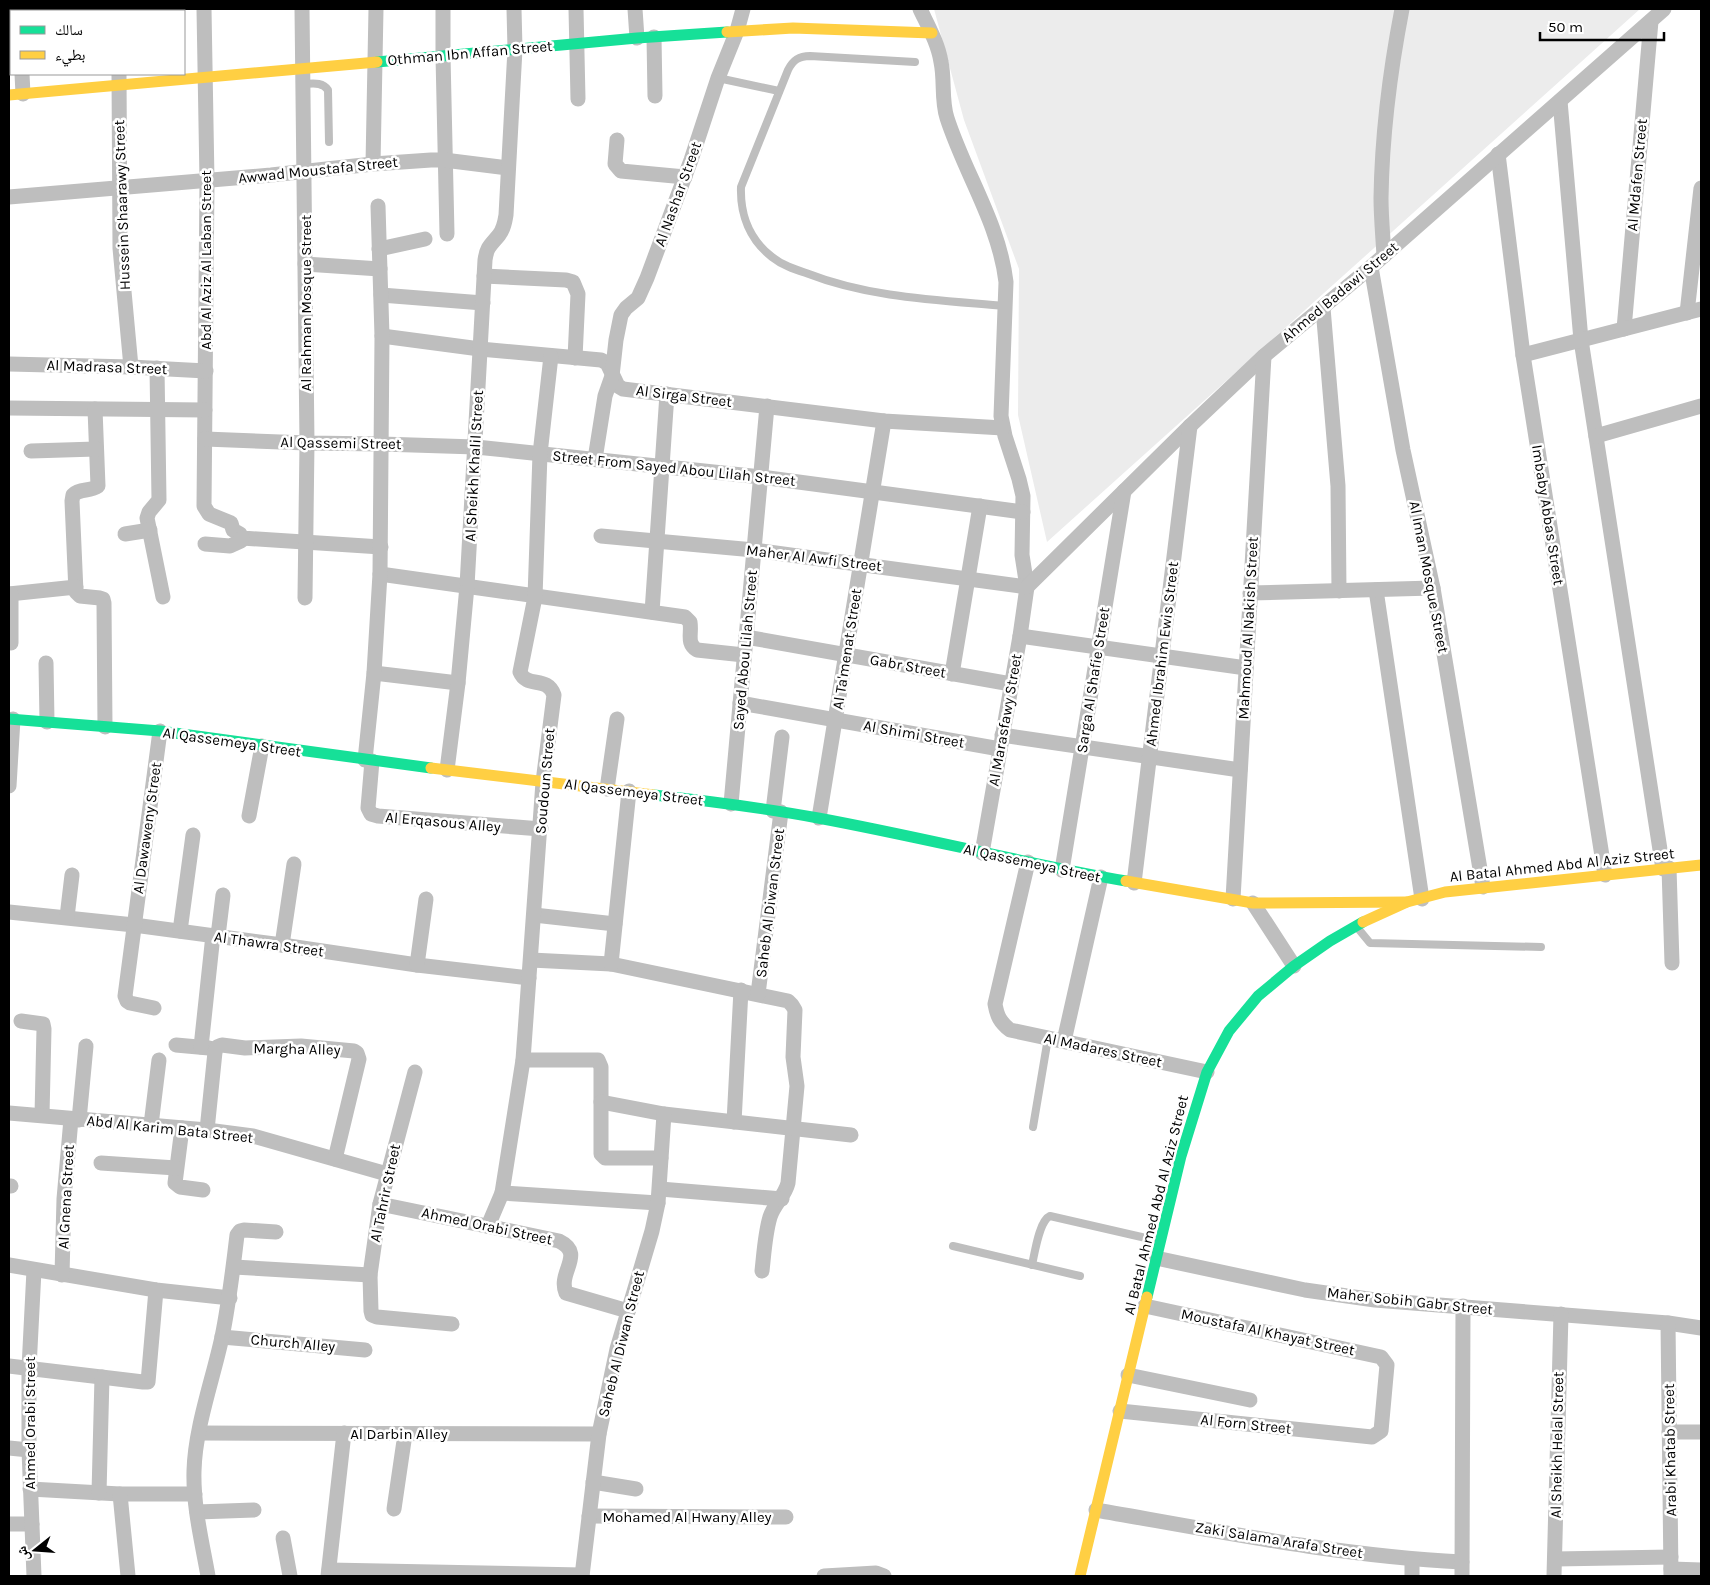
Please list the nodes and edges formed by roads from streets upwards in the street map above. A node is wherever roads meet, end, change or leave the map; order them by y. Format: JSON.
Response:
{"nodes":[{"id":1,"x":204,"y":9,"type":"edge"},
{"id":2,"x":302,"y":9,"type":"edge"},
{"id":3,"x":376,"y":9,"type":"edge"},
{"id":4,"x":443,"y":9,"type":"edge"},
{"id":5,"x":514,"y":9,"type":"edge"},
{"id":6,"x":576,"y":9,"type":"edge"},
{"id":7,"x":636,"y":9,"type":"edge"},
{"id":8,"x":743,"y":9,"type":"edge"},
{"id":9,"x":920,"y":9,"type":"edge"},
{"id":10,"x":1402,"y":9,"type":"edge"},
{"id":11,"x":1664,"y":9,"type":"edge"},
{"id":12,"x":1651,"y":21,"type":"junction"},
{"id":13,"x":737,"y":31,"type":"junction"},
{"id":14,"x":932,"y":34,"type":"junction"},
{"id":15,"x":654,"y":37,"type":"junction"},
{"id":16,"x":637,"y":38,"type":"junction"},
{"id":17,"x":577,"y":44,"type":"junction"},
{"id":18,"x":515,"y":49,"type":"junction"},
{"id":19,"x":443,"y":56,"type":"junction"},
{"id":20,"x":375,"y":62,"type":"junction"},
{"id":21,"x":302,"y":68,"type":"junction"},
{"id":22,"x":22,"y":75,"type":"edge"},
{"id":23,"x":206,"y":77,"type":"junction"},
{"id":24,"x":119,"y":79,"type":"edge"},
{"id":25,"x":16,"y":95,"type":"edge"},
{"id":26,"x":656,"y":96,"type":"dead end"},
{"id":27,"x":578,"y":99,"type":"dead end"},
{"id":28,"x":1560,"y":100,"type":"junction"},
{"id":29,"x":617,"y":140,"type":"dead end"},
{"id":30,"x":1498,"y":154,"type":"junction"},
{"id":31,"x":444,"y":160,"type":"junction"},
{"id":32,"x":373,"y":164,"type":"junction"},
{"id":33,"x":508,"y":168,"type":"junction"},
{"id":34,"x":305,"y":172,"type":"junction"},
{"id":35,"x":685,"y":177,"type":"junction"},
{"id":36,"x":207,"y":181,"type":"junction"},
{"id":37,"x":119,"y":188,"type":"junction"},
{"id":38,"x":1701,"y":188,"type":"edge"},
{"id":39,"x":9,"y":197,"type":"edge"},
{"id":40,"x":378,"y":206,"type":"dead end"},
{"id":41,"x":447,"y":234,"type":"dead end"},
{"id":42,"x":425,"y":239,"type":"dead end"},
{"id":43,"x":379,"y":249,"type":"junction"},
{"id":44,"x":1384,"y":256,"type":"junction"},
{"id":45,"x":305,"y":264,"type":"junction"},
{"id":46,"x":1371,"y":267,"type":"junction"},
{"id":47,"x":380,"y":269,"type":"junction"},
{"id":48,"x":484,"y":276,"type":"junction"},
{"id":49,"x":380,"y":295,"type":"junction"},
{"id":50,"x":483,"y":303,"type":"junction"},
{"id":51,"x":1323,"y":308,"type":"junction"},
{"id":52,"x":1694,"y":311,"type":"edge"},
{"id":53,"x":1624,"y":329,"type":"junction"},
{"id":54,"x":382,"y":336,"type":"junction"},
{"id":55,"x":1581,"y":340,"type":"junction"},
{"id":56,"x":480,"y":349,"type":"junction"},
{"id":57,"x":1523,"y":354,"type":"junction"},
{"id":58,"x":551,"y":356,"type":"junction"},
{"id":59,"x":1264,"y":356,"type":"junction"},
{"id":60,"x":575,"y":358,"type":"junction"},
{"id":61,"x":9,"y":364,"type":"edge"},
{"id":62,"x":131,"y":367,"type":"junction"},
{"id":63,"x":157,"y":368,"type":"junction"},
{"id":64,"x":206,"y":371,"type":"junction"},
{"id":65,"x":612,"y":376,"type":"junction"},
{"id":66,"x":666,"y":394,"type":"junction"},
{"id":67,"x":767,"y":406,"type":"junction"},
{"id":68,"x":1701,"y":406,"type":"edge"},
{"id":69,"x":9,"y":408,"type":"edge"},
{"id":70,"x":95,"y":409,"type":"junction"},
{"id":71,"x":158,"y":409,"type":"junction"},
{"id":72,"x":206,"y":410,"type":"junction"},
{"id":73,"x":884,"y":421,"type":"junction"},
{"id":74,"x":1190,"y":426,"type":"junction"},
{"id":75,"x":1002,"y":428,"type":"junction"},
{"id":76,"x":1596,"y":436,"type":"junction"},
{"id":77,"x":205,"y":439,"type":"junction"},
{"id":78,"x":307,"y":444,"type":"junction"},
{"id":79,"x":381,"y":444,"type":"junction"},
{"id":80,"x":476,"y":447,"type":"junction"},
{"id":81,"x":96,"y":449,"type":"junction"},
{"id":82,"x":31,"y":451,"type":"dead end"},
{"id":83,"x":540,"y":454,"type":"junction"},
{"id":84,"x":596,"y":459,"type":"junction"},
{"id":85,"x":662,"y":466,"type":"junction"},
{"id":86,"x":761,"y":477,"type":"junction"},
{"id":87,"x":873,"y":491,"type":"junction"},
{"id":88,"x":1124,"y":491,"type":"junction"},
{"id":89,"x":980,"y":506,"type":"junction"},
{"id":90,"x":1023,"y":512,"type":"junction"},
{"id":91,"x":150,"y":530,"type":"junction"},
{"id":92,"x":125,"y":534,"type":"dead end"},
{"id":93,"x":601,"y":536,"type":"dead end"},
{"id":94,"x":242,"y":538,"type":"junction"},
{"id":95,"x":657,"y":541,"type":"junction"},
{"id":96,"x":306,"y":542,"type":"junction"},
{"id":97,"x":205,"y":544,"type":"dead end"},
{"id":98,"x":380,"y":547,"type":"junction"},
{"id":99,"x":754,"y":550,"type":"junction"},
{"id":100,"x":861,"y":564,"type":"junction"},
{"id":101,"x":380,"y":574,"type":"junction"},
{"id":102,"x":968,"y":579,"type":"junction"},
{"id":103,"x":467,"y":586,"type":"junction"},
{"id":104,"x":1027,"y":587,"type":"junction"},
{"id":105,"x":76,"y":588,"type":"junction"},
{"id":106,"x":1433,"y":588,"type":"junction"},
{"id":107,"x":1376,"y":590,"type":"junction"},
{"id":108,"x":1339,"y":591,"type":"junction"},
{"id":109,"x":1250,"y":593,"type":"junction"},
{"id":110,"x":10,"y":594,"type":"edge"},
{"id":111,"x":163,"y":597,"type":"dead end"},
{"id":112,"x":535,"y":597,"type":"junction"},
{"id":113,"x":305,"y":598,"type":"dead end"},
{"id":114,"x":652,"y":612,"type":"junction"},
{"id":115,"x":1020,"y":636,"type":"junction"},
{"id":116,"x":746,"y":637,"type":"junction"},
{"id":117,"x":11,"y":643,"type":"dead end"},
{"id":118,"x":1098,"y":647,"type":"junction"},
{"id":119,"x":744,"y":655,"type":"junction"},
{"id":120,"x":846,"y":655,"type":"junction"},
{"id":121,"x":1162,"y":656,"type":"junction"},
{"id":122,"x":46,"y":663,"type":"dead end"},
{"id":123,"x":1246,"y":668,"type":"junction"},
{"id":124,"x":374,"y":673,"type":"junction"},
{"id":125,"x":952,"y":674,"type":"junction"},
{"id":126,"x":458,"y":683,"type":"junction"},
{"id":127,"x":1011,"y":684,"type":"junction"},
{"id":128,"x":740,"y":703,"type":"junction"},
{"id":129,"x":11,"y":719,"type":"edge"},
{"id":130,"x":617,"y":719,"type":"dead end"},
{"id":131,"x":835,"y":720,"type":"junction"},
{"id":132,"x":47,"y":722,"type":"junction"},
{"id":133,"x":105,"y":727,"type":"junction"},
{"id":134,"x":160,"y":731,"type":"junction"},
{"id":135,"x":782,"y":736,"type":"dead end"},
{"id":136,"x":1001,"y":742,"type":"junction"},
{"id":137,"x":262,"y":746,"type":"junction"},
{"id":138,"x":1082,"y":747,"type":"junction"},
{"id":139,"x":1150,"y":757,"type":"junction"},
{"id":140,"x":369,"y":760,"type":"junction"},
{"id":141,"x":447,"y":770,"type":"junction"},
{"id":142,"x":1240,"y":770,"type":"junction"},
{"id":143,"x":544,"y":782,"type":"junction"},
{"id":144,"x":9,"y":786,"type":"edge"},
{"id":145,"x":607,"y":789,"type":"junction"},
{"id":146,"x":630,"y":791,"type":"junction"},
{"id":147,"x":731,"y":804,"type":"junction"},
{"id":148,"x":777,"y":812,"type":"junction"},
{"id":149,"x":249,"y":816,"type":"dead end"},
{"id":150,"x":819,"y":818,"type":"junction"},
{"id":151,"x":540,"y":829,"type":"junction"},
{"id":152,"x":193,"y":835,"type":"dead end"},
{"id":153,"x":982,"y":853,"type":"junction"},
{"id":154,"x":1028,"y":862,"type":"junction"},
{"id":155,"x":294,"y":864,"type":"dead end"},
{"id":156,"x":1701,"y":865,"type":"edge"},
{"id":157,"x":1666,"y":869,"type":"junction"},
{"id":158,"x":1062,"y":870,"type":"junction"},
{"id":159,"x":72,"y":875,"type":"dead end"},
{"id":160,"x":1605,"y":875,"type":"junction"},
{"id":161,"x":1101,"y":877,"type":"junction"},
{"id":162,"x":1134,"y":883,"type":"junction"},
{"id":163,"x":1483,"y":887,"type":"junction"},
{"id":164,"x":223,"y":895,"type":"dead end"},
{"id":165,"x":426,"y":899,"type":"dead end"},
{"id":166,"x":1233,"y":899,"type":"junction"},
{"id":167,"x":1414,"y":901,"type":"junction"},
{"id":168,"x":1253,"y":903,"type":"junction"},
{"id":169,"x":9,"y":912,"type":"edge"},
{"id":170,"x":534,"y":915,"type":"junction"},
{"id":171,"x":67,"y":917,"type":"junction"},
{"id":172,"x":615,"y":924,"type":"junction"},
{"id":173,"x":134,"y":925,"type":"junction"},
{"id":174,"x":180,"y":931,"type":"junction"},
{"id":175,"x":215,"y":936,"type":"junction"},
{"id":176,"x":282,"y":945,"type":"junction"},
{"id":177,"x":531,"y":960,"type":"junction"},
{"id":178,"x":1672,"y":963,"type":"dead end"},
{"id":179,"x":611,"y":964,"type":"junction"},
{"id":180,"x":417,"y":966,"type":"junction"},
{"id":181,"x":1294,"y":966,"type":"junction"},
{"id":182,"x":530,"y":978,"type":"junction"},
{"id":183,"x":741,"y":990,"type":"junction"},
{"id":184,"x":758,"y":994,"type":"junction"},
{"id":185,"x":154,"y":1008,"type":"dead end"},
{"id":186,"x":21,"y":1020,"type":"dead end"},
{"id":187,"x":1064,"y":1042,"type":"junction"},
{"id":188,"x":176,"y":1044,"type":"dead end"},
{"id":189,"x":86,"y":1046,"type":"dead end"},
{"id":190,"x":211,"y":1048,"type":"junction"},
{"id":191,"x":159,"y":1060,"type":"dead end"},
{"id":192,"x":523,"y":1060,"type":"junction"},
{"id":193,"x":415,"y":1072,"type":"dead end"},
{"id":194,"x":1206,"y":1072,"type":"junction"},
{"id":195,"x":601,"y":1102,"type":"junction"},
{"id":196,"x":9,"y":1113,"type":"edge"},
{"id":197,"x":664,"y":1114,"type":"junction"},
{"id":198,"x":42,"y":1115,"type":"junction"},
{"id":199,"x":75,"y":1119,"type":"junction"},
{"id":200,"x":734,"y":1122,"type":"junction"},
{"id":201,"x":151,"y":1125,"type":"junction"},
{"id":202,"x":182,"y":1128,"type":"junction"},
{"id":203,"x":794,"y":1129,"type":"junction"},
{"id":204,"x":207,"y":1130,"type":"junction"},
{"id":205,"x":851,"y":1136,"type":"dead end"},
{"id":206,"x":661,"y":1158,"type":"junction"},
{"id":207,"x":335,"y":1159,"type":"junction"},
{"id":208,"x":101,"y":1163,"type":"dead end"},
{"id":209,"x":176,"y":1168,"type":"junction"},
{"id":210,"x":387,"y":1174,"type":"junction"},
{"id":211,"x":203,"y":1190,"type":"dead end"},
{"id":212,"x":502,"y":1193,"type":"junction"},
{"id":213,"x":659,"y":1196,"type":"junction"},
{"id":214,"x":782,"y":1199,"type":"junction"},
{"id":215,"x":380,"y":1204,"type":"junction"},
{"id":216,"x":488,"y":1226,"type":"junction"},
{"id":217,"x":276,"y":1232,"type":"dead end"},
{"id":218,"x":1156,"y":1258,"type":"junction"},
{"id":219,"x":9,"y":1265,"type":"edge"},
{"id":220,"x":234,"y":1266,"type":"junction"},
{"id":221,"x":34,"y":1270,"type":"junction"},
{"id":222,"x":762,"y":1271,"type":"dead end"},
{"id":223,"x":62,"y":1275,"type":"junction"},
{"id":224,"x":370,"y":1275,"type":"junction"},
{"id":225,"x":156,"y":1290,"type":"junction"},
{"id":226,"x":230,"y":1298,"type":"junction"},
{"id":227,"x":1145,"y":1306,"type":"junction"},
{"id":228,"x":1463,"y":1306,"type":"junction"},
{"id":229,"x":628,"y":1311,"type":"junction"},
{"id":230,"x":1561,"y":1314,"type":"junction"},
{"id":231,"x":1668,"y":1323,"type":"junction"},
{"id":232,"x":452,"y":1324,"type":"dead end"},
{"id":233,"x":1701,"y":1328,"type":"edge"},
{"id":234,"x":222,"y":1336,"type":"junction"},
{"id":235,"x":364,"y":1350,"type":"dead end"},
{"id":236,"x":9,"y":1366,"type":"edge"},
{"id":237,"x":29,"y":1368,"type":"junction"},
{"id":238,"x":1128,"y":1375,"type":"junction"},
{"id":239,"x":102,"y":1377,"type":"junction"},
{"id":240,"x":1250,"y":1400,"type":"dead end"},
{"id":241,"x":1120,"y":1411,"type":"junction"},
{"id":242,"x":1669,"y":1432,"type":"junction"},
{"id":243,"x":1701,"y":1432,"type":"edge"},
{"id":244,"x":199,"y":1433,"type":"junction"},
{"id":245,"x":344,"y":1433,"type":"junction"},
{"id":246,"x":405,"y":1434,"type":"junction"},
{"id":247,"x":599,"y":1434,"type":"junction"},
{"id":248,"x":1372,"y":1437,"type":"joint"},
{"id":249,"x":9,"y":1448,"type":"edge"},
{"id":250,"x":29,"y":1450,"type":"junction"},
{"id":251,"x":593,"y":1482,"type":"junction"},
{"id":252,"x":30,"y":1489,"type":"junction"},
{"id":253,"x":636,"y":1489,"type":"dead end"},
{"id":254,"x":99,"y":1493,"type":"junction"},
{"id":255,"x":120,"y":1494,"type":"junction"},
{"id":256,"x":195,"y":1494,"type":"junction"},
{"id":257,"x":394,"y":1509,"type":"dead end"},
{"id":258,"x":254,"y":1510,"type":"dead end"},
{"id":259,"x":1096,"y":1510,"type":"junction"},
{"id":260,"x":197,"y":1512,"type":"junction"},
{"id":261,"x":589,"y":1516,"type":"junction"},
{"id":262,"x":786,"y":1517,"type":"dead end"},
{"id":263,"x":9,"y":1524,"type":"edge"},
{"id":264,"x":32,"y":1524,"type":"junction"},
{"id":265,"x":284,"y":1538,"type":"dead end"},
{"id":266,"x":1554,"y":1559,"type":"junction"},
{"id":267,"x":1412,"y":1560,"type":"junction"},
{"id":268,"x":1671,"y":1567,"type":"edge"},
{"id":269,"x":1462,"y":1569,"type":"edge"},
{"id":270,"x":1701,"y":1570,"type":"edge"},
{"id":271,"x":329,"y":1573,"type":"edge"},
{"id":272,"x":34,"y":1576,"type":"edge"},
{"id":273,"x":128,"y":1576,"type":"edge"},
{"id":274,"x":208,"y":1576,"type":"edge"},
{"id":275,"x":290,"y":1576,"type":"edge"},
{"id":276,"x":582,"y":1576,"type":"edge"},
{"id":277,"x":824,"y":1576,"type":"edge"},
{"id":278,"x":884,"y":1576,"type":"edge"},
{"id":279,"x":1080,"y":1576,"type":"edge"},
{"id":280,"x":1412,"y":1576,"type":"edge"},
{"id":281,"x":1554,"y":1576,"type":"edge"}],
"edges":[{"from":1,"to":23,"type":"street","name":"Abd Al Aziz Al Laban Street"},
{"from":2,"to":21,"type":"street","name":"Al Rahman Mosque Street"},
{"from":3,"to":20,"type":"street"},
{"from":4,"to":19,"type":"street"},
{"from":5,"to":18,"type":"street","name":"Al Sheikh Khalil Street"},
{"from":6,"to":17,"type":"street"},
{"from":7,"to":16,"type":"street"},
{"from":8,"to":13,"type":"street","name":"Al Nashar Street"},
{"from":9,"to":14,"type":"street"},
{"from":10,"to":44,"type":"street"},
{"from":11,"to":12,"type":"street","name":"Ahmed Badawi Street"},
{"from":12,"to":28,"type":"street","name":"Ahmed Badawi Street"},
{"from":12,"to":53,"type":"street","name":"Al Mdafen Street"},
{"from":13,"to":14,"type":"street","name":"Othman Ibn Affan Street"},
{"from":13,"to":15,"type":"street","name":"Othman Ibn Affan Street"},
{"from":13,"to":35,"type":"street","name":"Al Nashar Street"},
{"from":14,"to":75,"type":"street"},
{"from":15,"to":16,"type":"street","name":"Othman Ibn Affan Street"},
{"from":15,"to":26,"type":"street"},
{"from":16,"to":17,"type":"street","name":"Othman Ibn Affan Street"},
{"from":17,"to":18,"type":"street","name":"Othman Ibn Affan Street"},
{"from":17,"to":27,"type":"street"},
{"from":18,"to":19,"type":"street","name":"Othman Ibn Affan Street"},
{"from":18,"to":33,"type":"street","name":"Al Sheikh Khalil Street"},
{"from":19,"to":20,"type":"street","name":"Othman Ibn Affan Street"},
{"from":19,"to":31,"type":"street"},
{"from":20,"to":21,"type":"street","name":"Othman Ibn Affan Street"},
{"from":20,"to":32,"type":"street"},
{"from":21,"to":23,"type":"street","name":"Othman Ibn Affan Street"},
{"from":21,"to":34,"type":"street","name":"Al Rahman Mosque Street"},
{"from":22,"to":25,"type":"street"},
{"from":23,"to":24,"type":"street","name":"Othman Ibn Affan Street"},
{"from":23,"to":36,"type":"street","name":"Abd Al Aziz Al Laban Street"},
{"from":24,"to":25,"type":"street","name":"Othman Ibn Affan Street"},
{"from":24,"to":37,"type":"street","name":"Hussein Shaarawy Street"},
{"from":28,"to":30,"type":"street","name":"Ahmed Badawi Street"},
{"from":28,"to":55,"type":"street"},
{"from":29,"to":35,"type":"street"},
{"from":30,"to":44,"type":"street","name":"Ahmed Badawi Street"},
{"from":30,"to":57,"type":"street","name":"Imbaby Abbas Street"},
{"from":31,"to":32,"type":"street","name":"Awwad Moustafa Street"},
{"from":31,"to":33,"type":"street","name":"Awwad Moustafa Street"},
{"from":31,"to":41,"type":"street"},
{"from":32,"to":34,"type":"street","name":"Awwad Moustafa Street"},
{"from":33,"to":48,"type":"street","name":"Al Sheikh Khalil Street"},
{"from":34,"to":36,"type":"street","name":"Awwad Moustafa Street"},
{"from":34,"to":45,"type":"street","name":"Al Rahman Mosque Street"},
{"from":35,"to":65,"type":"street","name":"Al Nashar Street"},
{"from":36,"to":37,"type":"street","name":"Awwad Moustafa Street"},
{"from":36,"to":64,"type":"street","name":"Abd Al Aziz Al Laban Street"},
{"from":37,"to":39,"type":"street","name":"Awwad Moustafa Street"},
{"from":37,"to":62,"type":"street","name":"Hussein Shaarawy Street"},
{"from":38,"to":52,"type":"street"},
{"from":40,"to":43,"type":"street"},
{"from":42,"to":43,"type":"street"},
{"from":43,"to":47,"type":"street"},
{"from":44,"to":46,"type":"street","name":"Ahmed Badawi Street"},
{"from":45,"to":47,"type":"street"},
{"from":45,"to":78,"type":"street","name":"Al Rahman Mosque Street"},
{"from":46,"to":51,"type":"street","name":"Ahmed Badawi Street"},
{"from":46,"to":106,"type":"street","name":"Al Iman Mosque Street"},
{"from":47,"to":49,"type":"street"},
{"from":48,"to":50,"type":"street","name":"Al Sheikh Khalil Street"},
{"from":48,"to":60,"type":"street"},
{"from":49,"to":50,"type":"street"},
{"from":49,"to":54,"type":"street"},
{"from":50,"to":56,"type":"street","name":"Al Sheikh Khalil Street"},
{"from":51,"to":59,"type":"street","name":"Ahmed Badawi Street"},
{"from":51,"to":108,"type":"street"},
{"from":52,"to":53,"type":"street"},
{"from":53,"to":55,"type":"street"},
{"from":54,"to":56,"type":"street","name":"Al Sirga Street"},
{"from":54,"to":79,"type":"street"},
{"from":55,"to":57,"type":"street"},
{"from":55,"to":76,"type":"street"},
{"from":56,"to":58,"type":"street","name":"Al Sirga Street"},
{"from":56,"to":80,"type":"street","name":"Al Sheikh Khalil Street"},
{"from":57,"to":160,"type":"street","name":"Imbaby Abbas Street"},
{"from":58,"to":60,"type":"street","name":"Al Sirga Street"},
{"from":58,"to":83,"type":"street","name":"Soudoun Street"},
{"from":59,"to":74,"type":"street","name":"Ahmed Badawi Street"},
{"from":59,"to":109,"type":"street","name":"Mahmoud Al Nakish Street"},
{"from":60,"to":65,"type":"street","name":"Al Sirga Street"},
{"from":61,"to":62,"type":"street","name":"Al Madrasa Street"},
{"from":62,"to":63,"type":"street","name":"Al Madrasa Street"},
{"from":63,"to":64,"type":"street","name":"Al Madrasa Street"},
{"from":63,"to":71,"type":"street"},
{"from":64,"to":72,"type":"street","name":"Abd Al Aziz Al Laban Street"},
{"from":65,"to":66,"type":"street","name":"Al Sirga Street"},
{"from":65,"to":84,"type":"street","name":"Al Nashar Street"},
{"from":66,"to":67,"type":"street","name":"Al Sirga Street"},
{"from":66,"to":85,"type":"street"},
{"from":67,"to":73,"type":"street","name":"Al Sirga Street"},
{"from":67,"to":86,"type":"street","name":"Sayed Abou Lilah Street"},
{"from":68,"to":76,"type":"street"},
{"from":69,"to":70,"type":"street"},
{"from":70,"to":71,"type":"street"},
{"from":70,"to":81,"type":"street"},
{"from":71,"to":72,"type":"street"},
{"from":71,"to":91,"type":"street"},
{"from":72,"to":77,"type":"street","name":"Abd Al Aziz Al Laban Street"},
{"from":73,"to":75,"type":"street","name":"Al Sirga Street"},
{"from":73,"to":87,"type":"street","name":"Al Ta'menat Street"},
{"from":74,"to":88,"type":"street","name":"Ahmed Badawi Street"},
{"from":74,"to":121,"type":"street","name":"Ahmed Ibrahim Ewis Street"},
{"from":75,"to":90,"type":"street"},
{"from":76,"to":157,"type":"street"},
{"from":77,"to":78,"type":"street","name":"Al Qassemi Street"},
{"from":77,"to":94,"type":"street","name":"Abd Al Aziz Al Laban Street"},
{"from":78,"to":79,"type":"street","name":"Al Qassemi Street"},
{"from":78,"to":96,"type":"street","name":"Al Rahman Mosque Street"},
{"from":79,"to":80,"type":"street","name":"Al Qassemi Street"},
{"from":79,"to":98,"type":"street"},
{"from":80,"to":83,"type":"street","name":"Street From Sayed Abou Lilah Street"},
{"from":80,"to":103,"type":"street","name":"Al Sheikh Khalil Street"},
{"from":81,"to":82,"type":"street"},
{"from":81,"to":105,"type":"street"},
{"from":83,"to":84,"type":"street","name":"Street From Sayed Abou Lilah Street"},
{"from":83,"to":112,"type":"street","name":"Soudoun Street"},
{"from":84,"to":85,"type":"street","name":"Street From Sayed Abou Lilah Street"},
{"from":85,"to":86,"type":"street","name":"Street From Sayed Abou Lilah Street"},
{"from":85,"to":95,"type":"street"},
{"from":86,"to":87,"type":"street","name":"Street From Sayed Abou Lilah Street"},
{"from":86,"to":99,"type":"street","name":"Sayed Abou Lilah Street"},
{"from":87,"to":89,"type":"street","name":"Street From Sayed Abou Lilah Street"},
{"from":87,"to":100,"type":"street","name":"Al Ta'menat Street"},
{"from":88,"to":104,"type":"street","name":"Ahmed Badawi Street"},
{"from":88,"to":118,"type":"street","name":"Sarga Al Shafie Street"},
{"from":89,"to":90,"type":"street","name":"Street From Sayed Abou Lilah Street"},
{"from":89,"to":102,"type":"street"},
{"from":90,"to":104,"type":"street"},
{"from":91,"to":92,"type":"street"},
{"from":91,"to":111,"type":"street"},
{"from":93,"to":95,"type":"street","name":"Maher Al Awfi Street"},
{"from":94,"to":96,"type":"street"},
{"from":94,"to":97,"type":"street"},
{"from":95,"to":99,"type":"street","name":"Maher Al Awfi Street"},
{"from":95,"to":114,"type":"street"},
{"from":96,"to":98,"type":"street"},
{"from":96,"to":113,"type":"street","name":"Al Rahman Mosque Street"},
{"from":98,"to":101,"type":"street"},
{"from":99,"to":100,"type":"street","name":"Maher Al Awfi Street"},
{"from":99,"to":116,"type":"street","name":"Sayed Abou Lilah Street"},
{"from":100,"to":102,"type":"street","name":"Maher Al Awfi Street"},
{"from":100,"to":120,"type":"street","name":"Al Ta'menat Street"},
{"from":101,"to":103,"type":"street"},
{"from":101,"to":124,"type":"street"},
{"from":102,"to":104,"type":"street","name":"Maher Al Awfi Street"},
{"from":102,"to":125,"type":"street"},
{"from":103,"to":112,"type":"street"},
{"from":103,"to":126,"type":"street","name":"Al Sheikh Khalil Street"},
{"from":104,"to":115,"type":"street","name":"Al Marasfawy Street"},
{"from":105,"to":110,"type":"street"},
{"from":105,"to":133,"type":"street"},
{"from":106,"to":107,"type":"street"},
{"from":106,"to":163,"type":"street","name":"Al Iman Mosque Street"},
{"from":107,"to":108,"type":"street"},
{"from":107,"to":167,"type":"street"},
{"from":108,"to":109,"type":"street"},
{"from":109,"to":123,"type":"street","name":"Mahmoud Al Nakish Street"},
{"from":110,"to":117,"type":"street"},
{"from":112,"to":114,"type":"street"},
{"from":112,"to":143,"type":"street","name":"Soudoun Street"},
{"from":114,"to":119,"type":"street"},
{"from":115,"to":118,"type":"street"},
{"from":115,"to":127,"type":"street","name":"Al Marasfawy Street"},
{"from":116,"to":119,"type":"street","name":"Sayed Abou Lilah Street"},
{"from":116,"to":120,"type":"street","name":"Gabr Street"},
{"from":118,"to":121,"type":"street"},
{"from":118,"to":138,"type":"street","name":"Sarga Al Shafie Street"},
{"from":119,"to":128,"type":"street","name":"Sayed Abou Lilah Street"},
{"from":120,"to":125,"type":"street","name":"Gabr Street"},
{"from":120,"to":131,"type":"street","name":"Al Ta'menat Street"},
{"from":121,"to":123,"type":"street"},
{"from":121,"to":139,"type":"street","name":"Ahmed Ibrahim Ewis Street"},
{"from":122,"to":132,"type":"street"},
{"from":123,"to":142,"type":"street","name":"Mahmoud Al Nakish Street"},
{"from":124,"to":126,"type":"street"},
{"from":124,"to":140,"type":"street"},
{"from":125,"to":127,"type":"street","name":"Gabr Street"},
{"from":126,"to":141,"type":"street","name":"Al Sheikh Khalil Street"},
{"from":127,"to":136,"type":"street","name":"Al Marasfawy Street"},
{"from":128,"to":131,"type":"street","name":"Al Shimi Street"},
{"from":128,"to":147,"type":"street","name":"Sayed Abou Lilah Street"},
{"from":129,"to":132,"type":"street","name":"Al Qassemeya Street"},
{"from":129,"to":144,"type":"street"},
{"from":130,"to":145,"type":"street"},
{"from":131,"to":136,"type":"street","name":"Al Shimi Street"},
{"from":131,"to":150,"type":"street","name":"Al Ta'menat Street"},
{"from":132,"to":133,"type":"street","name":"Al Qassemeya Street"},
{"from":133,"to":134,"type":"street","name":"Al Qassemeya Street"},
{"from":134,"to":137,"type":"street","name":"Al Qassemeya Street"},
{"from":134,"to":173,"type":"street","name":"Al Dawaweny Street"},
{"from":135,"to":148,"type":"street","name":"Saheb Al Diwan Street"},
{"from":136,"to":138,"type":"street","name":"Al Shimi Street"},
{"from":136,"to":153,"type":"street","name":"Al Marasfawy Street"},
{"from":137,"to":140,"type":"street","name":"Al Qassemeya Street"},
{"from":137,"to":149,"type":"street"},
{"from":138,"to":139,"type":"street","name":"Al Shimi Street"},
{"from":138,"to":158,"type":"street","name":"Sarga Al Shafie Street"},
{"from":139,"to":142,"type":"street","name":"Al Shimi Street"},
{"from":139,"to":162,"type":"street","name":"Ahmed Ibrahim Ewis Street"},
{"from":140,"to":141,"type":"street","name":"Al Qassemeya Street"},
{"from":140,"to":151,"type":"street","name":"Al Erqasous Alley"},
{"from":141,"to":143,"type":"street","name":"Al Qassemeya Street"},
{"from":142,"to":166,"type":"street","name":"Mahmoud Al Nakish Street"},
{"from":143,"to":145,"type":"street","name":"Al Qassemeya Street"},
{"from":143,"to":151,"type":"street","name":"Soudoun Street"},
{"from":145,"to":146,"type":"street","name":"Al Qassemeya Street"},
{"from":146,"to":147,"type":"street","name":"Al Qassemeya Street"},
{"from":146,"to":172,"type":"street"},
{"from":147,"to":148,"type":"street","name":"Al Qassemeya Street"},
{"from":148,"to":150,"type":"street","name":"Al Qassemeya Street"},
{"from":148,"to":184,"type":"street","name":"Saheb Al Diwan Street"},
{"from":150,"to":153,"type":"street","name":"Al Qassemeya Street"},
{"from":151,"to":170,"type":"street","name":"Soudoun Street"},
{"from":152,"to":174,"type":"street"},
{"from":153,"to":154,"type":"street","name":"Al Qassemeya Street"},
{"from":154,"to":158,"type":"street","name":"Al Qassemeya Street"},
{"from":154,"to":187,"type":"street","name":"Al Madares Street"},
{"from":155,"to":176,"type":"street"},
{"from":156,"to":157,"type":"street","name":"Al Batal Ahmed Abd Al Aziz Street"},
{"from":157,"to":160,"type":"street","name":"Al Batal Ahmed Abd Al Aziz Street"},
{"from":157,"to":178,"type":"street"},
{"from":158,"to":161,"type":"street","name":"Al Qassemeya Street"},
{"from":159,"to":171,"type":"street"},
{"from":160,"to":163,"type":"street","name":"Al Batal Ahmed Abd Al Aziz Street"},
{"from":161,"to":162,"type":"street","name":"Al Qassemeya Street"},
{"from":161,"to":187,"type":"street"},
{"from":162,"to":166,"type":"street","name":"Al Qassemeya Street"},
{"from":163,"to":167,"type":"street","name":"Al Batal Ahmed Abd Al Aziz Street"},
{"from":164,"to":175,"type":"street"},
{"from":165,"to":180,"type":"street"},
{"from":166,"to":168,"type":"street","name":"Al Qassemeya Street"},
{"from":167,"to":168,"type":"street","name":"Al Qassemeya Street"},
{"from":167,"to":181,"type":"street","name":"Al Batal Ahmed Abd Al Aziz Street"},
{"from":168,"to":181,"type":"street"},
{"from":169,"to":171,"type":"street","name":"Al Thawra Street"},
{"from":170,"to":172,"type":"street"},
{"from":170,"to":177,"type":"street","name":"Soudoun Street"},
{"from":171,"to":173,"type":"street","name":"Al Thawra Street"},
{"from":172,"to":179,"type":"street"},
{"from":173,"to":174,"type":"street","name":"Al Thawra Street"},
{"from":173,"to":185,"type":"street","name":"Al Dawaweny Street"},
{"from":174,"to":175,"type":"street","name":"Al Thawra Street"},
{"from":175,"to":176,"type":"street","name":"Al Thawra Street"},
{"from":175,"to":190,"type":"street"},
{"from":176,"to":180,"type":"street","name":"Al Thawra Street"},
{"from":177,"to":179,"type":"street"},
{"from":177,"to":182,"type":"street","name":"Soudoun Street"},
{"from":179,"to":183,"type":"street"},
{"from":180,"to":182,"type":"street","name":"Al Thawra Street"},
{"from":181,"to":194,"type":"street","name":"Al Batal Ahmed Abd Al Aziz Street"},
{"from":182,"to":192,"type":"street","name":"Soudoun Street"},
{"from":183,"to":184,"type":"street"},
{"from":183,"to":200,"type":"street"},
{"from":184,"to":203,"type":"street"},
{"from":186,"to":198,"type":"street"},
{"from":187,"to":194,"type":"street","name":"Al Madares Street"},
{"from":188,"to":190,"type":"street"},
{"from":189,"to":199,"type":"street","name":"Al Gnena Street"},
{"from":190,"to":204,"type":"street"},
{"from":190,"to":207,"type":"street","name":"Margha Alley"},
{"from":191,"to":201,"type":"street"},
{"from":192,"to":195,"type":"street"},
{"from":192,"to":212,"type":"street","name":"Soudoun Street"},
{"from":193,"to":210,"type":"street","name":"Al Tahrir Street"},
{"from":194,"to":218,"type":"street","name":"Al Batal Ahmed Abd Al Aziz Street"},
{"from":195,"to":197,"type":"street"},
{"from":195,"to":206,"type":"street"},
{"from":196,"to":198,"type":"street","name":"Abd Al Karim Bata Street"},
{"from":197,"to":200,"type":"street"},
{"from":197,"to":206,"type":"street","name":"Saheb Al Diwan Street"},
{"from":198,"to":199,"type":"street","name":"Abd Al Karim Bata Street"},
{"from":199,"to":201,"type":"street","name":"Abd Al Karim Bata Street"},
{"from":199,"to":223,"type":"street","name":"Al Gnena Street"},
{"from":200,"to":203,"type":"street"},
{"from":201,"to":202,"type":"street","name":"Abd Al Karim Bata Street"},
{"from":202,"to":204,"type":"street","name":"Abd Al Karim Bata Street"},
{"from":202,"to":209,"type":"street"},
{"from":203,"to":205,"type":"street"},
{"from":203,"to":214,"type":"street"},
{"from":204,"to":207,"type":"street","name":"Abd Al Karim Bata Street"},
{"from":206,"to":213,"type":"street","name":"Saheb Al Diwan Street"},
{"from":207,"to":210,"type":"street","name":"Abd Al Karim Bata Street"},
{"from":208,"to":209,"type":"street"},
{"from":209,"to":211,"type":"street"},
{"from":210,"to":215,"type":"street","name":"Al Tahrir Street"},
{"from":212,"to":213,"type":"street"},
{"from":212,"to":216,"type":"street","name":"Soudoun Street"},
{"from":213,"to":214,"type":"street"},
{"from":213,"to":229,"type":"street","name":"Saheb Al Diwan Street"},
{"from":214,"to":222,"type":"street"},
{"from":215,"to":216,"type":"street","name":"Ahmed Orabi Street"},
{"from":215,"to":224,"type":"street","name":"Al Tahrir Street"},
{"from":216,"to":229,"type":"street","name":"Ahmed Orabi Street"},
{"from":217,"to":220,"type":"street"},
{"from":218,"to":227,"type":"street","name":"Al Batal Ahmed Abd Al Aziz Street"},
{"from":218,"to":228,"type":"street","name":"Maher Sobih Gabr Street"},
{"from":219,"to":221,"type":"street"},
{"from":220,"to":224,"type":"street"},
{"from":220,"to":226,"type":"street"},
{"from":221,"to":223,"type":"street"},
{"from":221,"to":237,"type":"street","name":"Ahmed Orabi Street"},
{"from":223,"to":225,"type":"street"},
{"from":224,"to":232,"type":"street","name":"Al Tahrir Street"},
{"from":225,"to":226,"type":"street"},
{"from":225,"to":239,"type":"street"},
{"from":226,"to":234,"type":"street"},
{"from":227,"to":238,"type":"street","name":"Al Batal Ahmed Abd Al Aziz Street"},
{"from":227,"to":248,"type":"street","name":"Moustafa Al Khayat Street"},
{"from":228,"to":230,"type":"street","name":"Maher Sobih Gabr Street"},
{"from":228,"to":269,"type":"street"},
{"from":229,"to":247,"type":"street","name":"Saheb Al Diwan Street"},
{"from":230,"to":231,"type":"street","name":"Maher Sobih Gabr Street"},
{"from":230,"to":266,"type":"street","name":"Al Sheikh Helal Street"},
{"from":231,"to":233,"type":"street","name":"Maher Sobih Gabr Street"},
{"from":231,"to":242,"type":"street","name":"Arabi Khatab Street"},
{"from":234,"to":235,"type":"street","name":"Church Alley"},
{"from":234,"to":244,"type":"street"},
{"from":236,"to":237,"type":"street"},
{"from":237,"to":239,"type":"street"},
{"from":237,"to":250,"type":"street","name":"Ahmed Orabi Street"},
{"from":238,"to":240,"type":"street"},
{"from":238,"to":241,"type":"street","name":"Al Batal Ahmed Abd Al Aziz Street"},
{"from":239,"to":254,"type":"street"},
{"from":241,"to":248,"type":"street","name":"Al Forn Street"},
{"from":241,"to":259,"type":"street","name":"Al Batal Ahmed Abd Al Aziz Street"},
{"from":242,"to":243,"type":"street"},
{"from":242,"to":268,"type":"street","name":"Arabi Khatab Street"},
{"from":244,"to":245,"type":"street","name":"Al Darbin Alley"},
{"from":244,"to":256,"type":"street"},
{"from":245,"to":246,"type":"street","name":"Al Darbin Alley"},
{"from":245,"to":271,"type":"street"},
{"from":246,"to":247,"type":"street","name":"Al Darbin Alley"},
{"from":246,"to":257,"type":"street"},
{"from":247,"to":251,"type":"street","name":"Saheb Al Diwan Street"},
{"from":249,"to":250,"type":"street"},
{"from":250,"to":252,"type":"street","name":"Ahmed Orabi Street"},
{"from":251,"to":253,"type":"street"},
{"from":251,"to":261,"type":"street","name":"Saheb Al Diwan Street"},
{"from":252,"to":254,"type":"street"},
{"from":252,"to":264,"type":"street","name":"Ahmed Orabi Street"},
{"from":254,"to":255,"type":"street"},
{"from":255,"to":256,"type":"street"},
{"from":255,"to":273,"type":"street"},
{"from":256,"to":260,"type":"street"},
{"from":258,"to":260,"type":"street"},
{"from":259,"to":267,"type":"street","name":"Zaki Salama Arafa Street"},
{"from":259,"to":279,"type":"street","name":"Al Batal Ahmed Abd Al Aziz Street"},
{"from":260,"to":274,"type":"street"},
{"from":261,"to":262,"type":"street","name":"Mohamed Al Hwany Alley"},
{"from":261,"to":276,"type":"street","name":"Saheb Al Diwan Street"},
{"from":263,"to":264,"type":"street"},
{"from":264,"to":272,"type":"street","name":"Ahmed Orabi Street"},
{"from":265,"to":275,"type":"street"},
{"from":266,"to":268,"type":"street"},
{"from":266,"to":281,"type":"street","name":"Al Sheikh Helal Street"},
{"from":267,"to":269,"type":"street","name":"Zaki Salama Arafa Street"},
{"from":267,"to":280,"type":"street"},
{"from":268,"to":270,"type":"street"},
{"from":271,"to":276,"type":"street"},
{"from":277,"to":278,"type":"street"}]}
